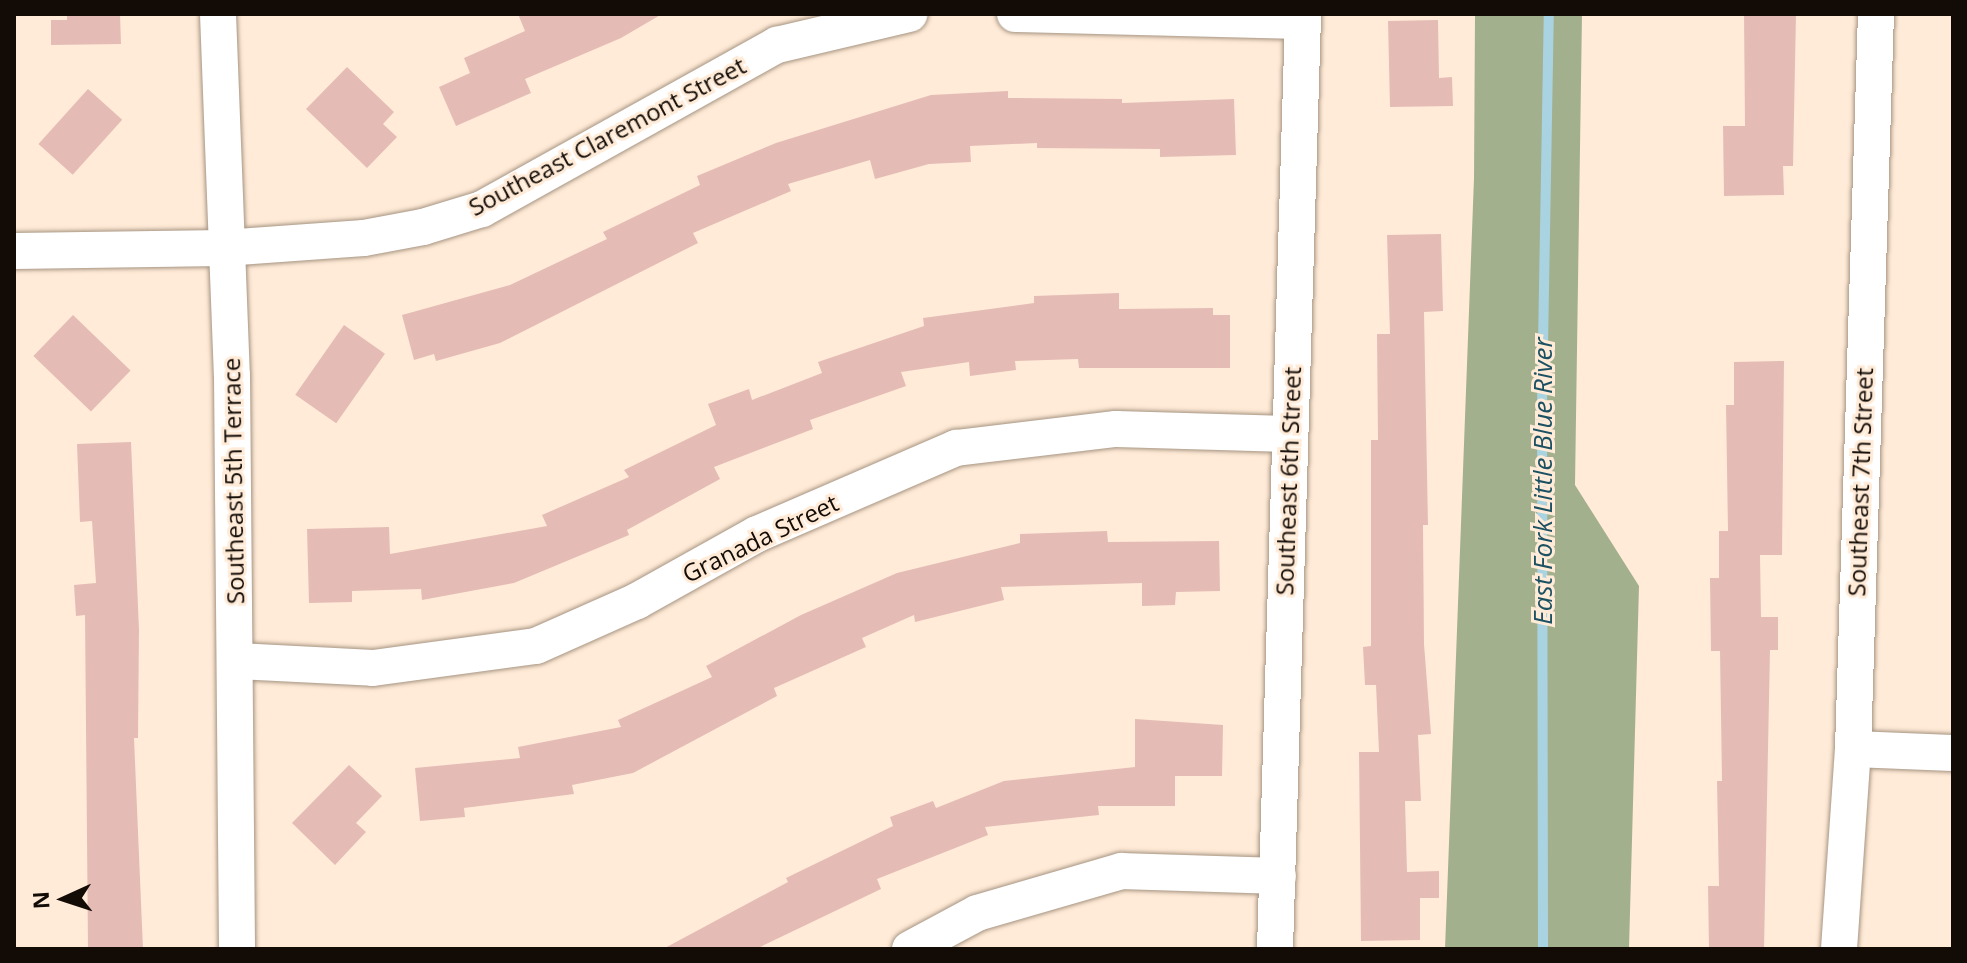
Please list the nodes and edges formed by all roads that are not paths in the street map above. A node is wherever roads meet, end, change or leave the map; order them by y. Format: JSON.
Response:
{"nodes":[{"id":1,"x":218,"y":14,"type":"edge"},
{"id":2,"x":909,"y":14,"type":"edge"},
{"id":3,"x":1015,"y":14,"type":"edge"},
{"id":4,"x":1876,"y":14,"type":"edge"},
{"id":5,"x":1303,"y":17,"type":"edge"},
{"id":6,"x":224,"y":248,"type":"junction"},
{"id":7,"x":14,"y":251,"type":"edge"},
{"id":8,"x":1288,"y":434,"type":"junction"},
{"id":9,"x":237,"y":661,"type":"junction"},
{"id":10,"x":1853,"y":749,"type":"junction"},
{"id":11,"x":1953,"y":753,"type":"edge"},
{"id":12,"x":1278,"y":876,"type":"junction"},
{"id":13,"x":237,"y":949,"type":"edge"},
{"id":14,"x":910,"y":949,"type":"edge"},
{"id":15,"x":1275,"y":949,"type":"edge"},
{"id":16,"x":1839,"y":949,"type":"edge"}],
"edges":[{"from":1,"to":6,"type":"street","name":"Southeast 5th Terrace"},
{"from":2,"to":6,"type":"street","name":"Southeast Claremont Street"},
{"from":3,"to":5,"type":"street"},
{"from":4,"to":10,"type":"street","name":"Southeast 7th Street"},
{"from":5,"to":8,"type":"street","name":"Southeast 6th Street"},
{"from":6,"to":7,"type":"street","name":"Southeast Claremont Street"},
{"from":6,"to":9,"type":"street","name":"Southeast 5th Terrace"},
{"from":8,"to":9,"type":"street","name":"Granada Street"},
{"from":8,"to":12,"type":"street","name":"Southeast 6th Street"},
{"from":9,"to":13,"type":"street","name":"Southeast 5th Terrace"},
{"from":10,"to":11,"type":"street"},
{"from":10,"to":16,"type":"street","name":"Southeast 7th Street"},
{"from":12,"to":14,"type":"street"},
{"from":12,"to":15,"type":"street","name":"Southeast 6th Street"}]}
